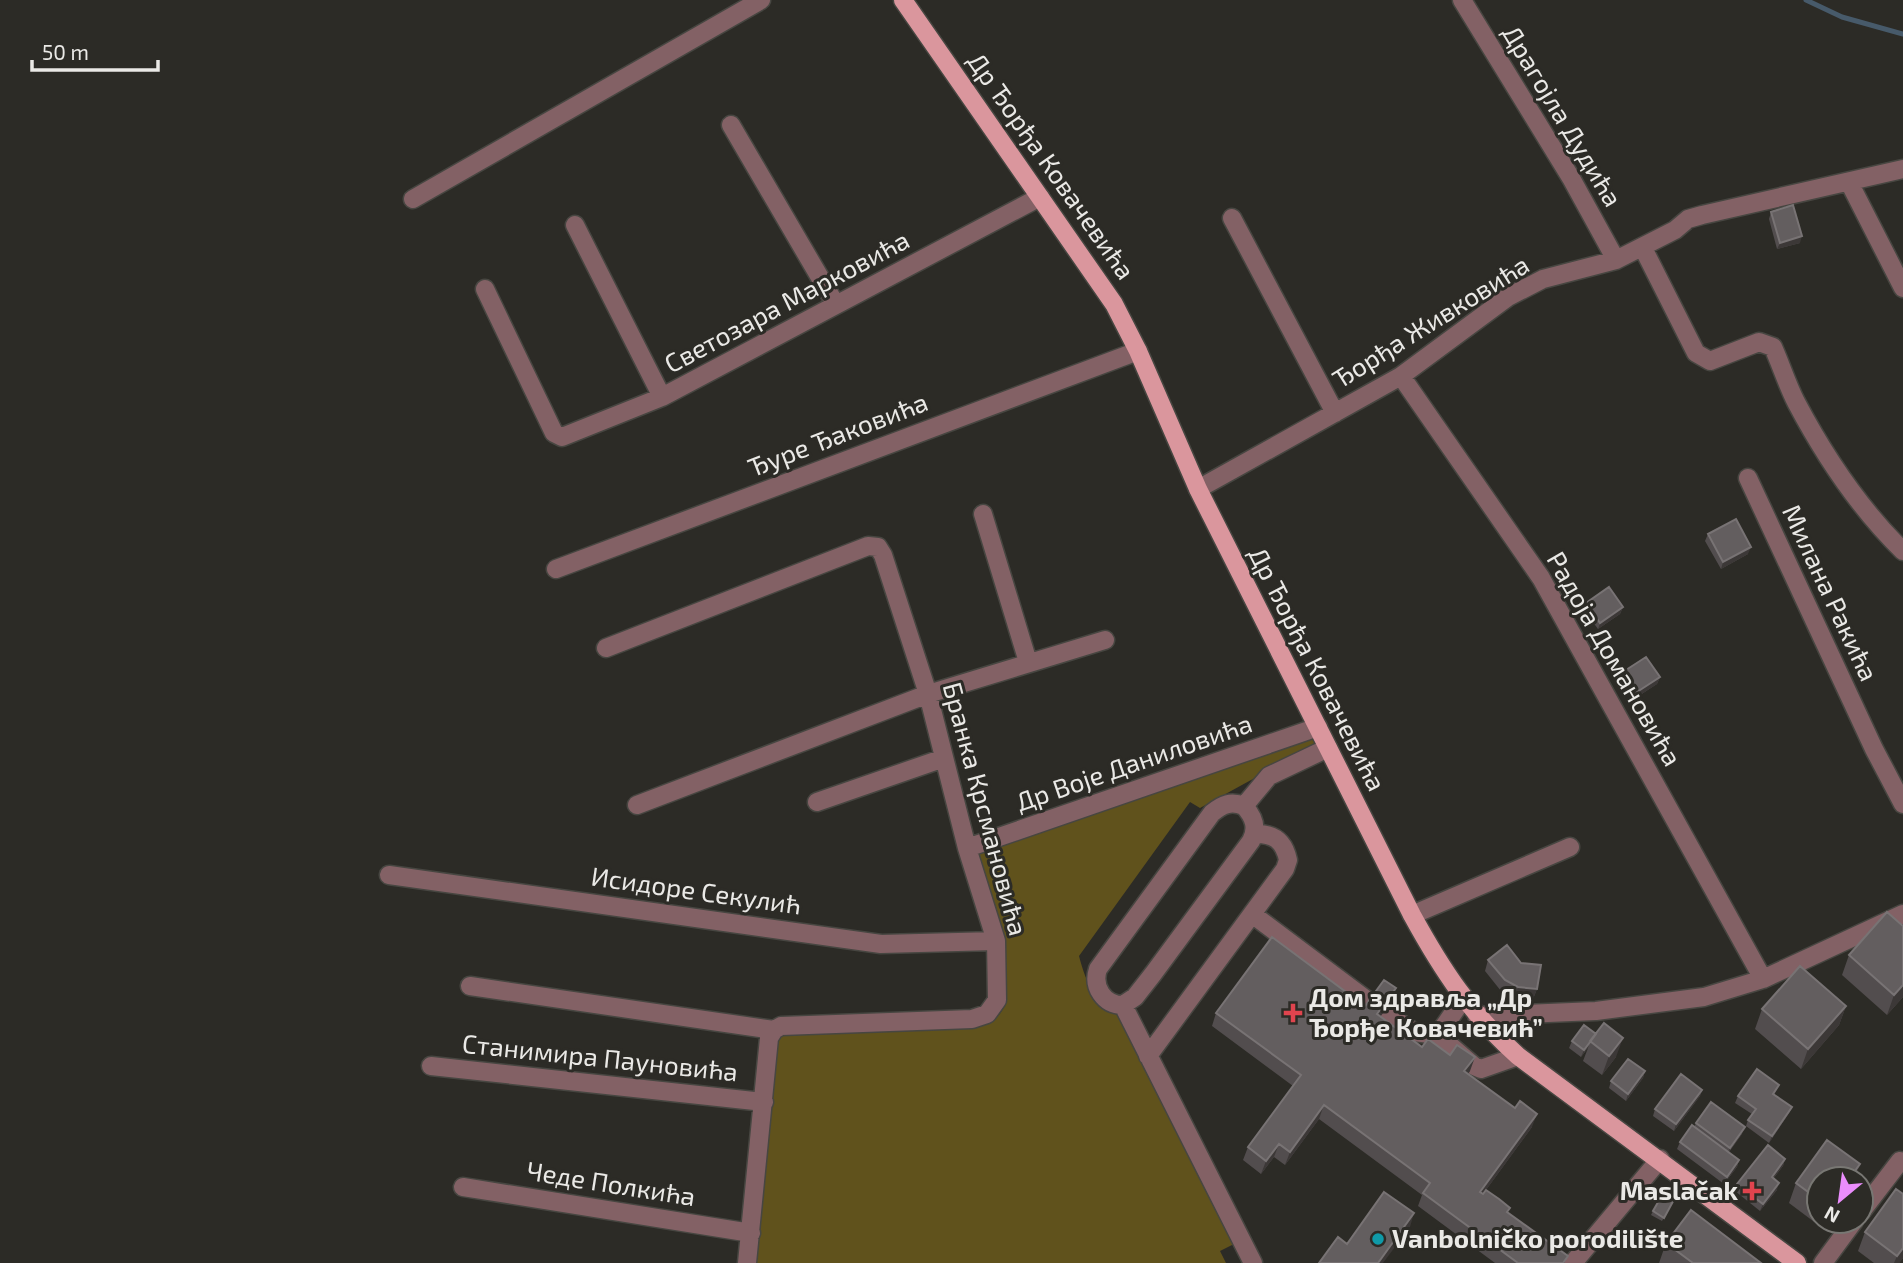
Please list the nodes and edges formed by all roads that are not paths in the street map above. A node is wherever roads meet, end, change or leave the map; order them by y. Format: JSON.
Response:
{"nodes":[{"id":1,"x":761,"y":0,"type":"edge"},
{"id":2,"x":903,"y":0,"type":"edge"},
{"id":3,"x":1462,"y":0,"type":"edge"},
{"id":4,"x":731,"y":125,"type":"dead end"},
{"id":5,"x":1903,"y":169,"type":"edge"},
{"id":6,"x":1849,"y":182,"type":"junction"},
{"id":7,"x":1040,"y":197,"type":"junction"},
{"id":8,"x":413,"y":200,"type":"dead end"},
{"id":9,"x":1232,"y":218,"type":"dead end"},
{"id":10,"x":575,"y":225,"type":"dead end"},
{"id":11,"x":1643,"y":248,"type":"junction"},
{"id":12,"x":1616,"y":260,"type":"junction"},
{"id":13,"x":1903,"y":288,"type":"edge"},
{"id":14,"x":485,"y":289,"type":"dead end"},
{"id":15,"x":836,"y":306,"type":"junction"},
{"id":16,"x":1138,"y":351,"type":"junction"},
{"id":17,"x":1401,"y":376,"type":"junction"},
{"id":18,"x":662,"y":397,"type":"junction"},
{"id":19,"x":1335,"y":413,"type":"junction"},
{"id":20,"x":1748,"y":478,"type":"dead end"},
{"id":21,"x":1198,"y":489,"type":"junction"},
{"id":22,"x":983,"y":514,"type":"dead end"},
{"id":23,"x":1903,"y":551,"type":"edge"},
{"id":24,"x":556,"y":569,"type":"dead end"},
{"id":25,"x":1105,"y":640,"type":"dead end"},
{"id":26,"x":606,"y":648,"type":"dead end"},
{"id":27,"x":1028,"y":662,"type":"junction"},
{"id":28,"x":928,"y":694,"type":"junction"},
{"id":29,"x":1318,"y":727,"type":"junction"},
{"id":30,"x":1328,"y":748,"type":"junction"},
{"id":31,"x":944,"y":758,"type":"junction"},
{"id":32,"x":817,"y":802,"type":"dead end"},
{"id":33,"x":1903,"y":804,"type":"edge"},
{"id":34,"x":637,"y":805,"type":"dead end"},
{"id":35,"x":1244,"y":806,"type":"junction"},
{"id":36,"x":1254,"y":834,"type":"junction"},
{"id":37,"x":967,"y":848,"type":"junction"},
{"id":38,"x":1570,"y":848,"type":"dead end"},
{"id":39,"x":389,"y":875,"type":"dead end"},
{"id":40,"x":1252,"y":914,"type":"junction"},
{"id":41,"x":1903,"y":914,"type":"edge"},
{"id":42,"x":1412,"y":915,"type":"junction"},
{"id":43,"x":996,"y":941,"type":"junction"},
{"id":44,"x":1763,"y":979,"type":"junction"},
{"id":45,"x":470,"y":986,"type":"dead end"},
{"id":46,"x":1463,"y":999,"type":"junction"},
{"id":47,"x":1123,"y":1005,"type":"junction"},
{"id":48,"x":1477,"y":1016,"type":"junction"},
{"id":49,"x":774,"y":1030,"type":"junction"},
{"id":50,"x":1438,"y":1035,"type":"junction"},
{"id":51,"x":1148,"y":1056,"type":"junction"},
{"id":52,"x":1518,"y":1056,"type":"junction"},
{"id":53,"x":431,"y":1066,"type":"dead end"},
{"id":54,"x":764,"y":1102,"type":"junction"},
{"id":55,"x":1660,"y":1159,"type":"junction"},
{"id":56,"x":1900,"y":1161,"type":"dead end"},
{"id":57,"x":463,"y":1187,"type":"dead end"},
{"id":58,"x":1875,"y":1194,"type":"edge"},
{"id":59,"x":751,"y":1233,"type":"junction"},
{"id":60,"x":1844,"y":1235,"type":"edge"},
{"id":61,"x":1254,"y":1262,"type":"edge"},
{"id":62,"x":747,"y":1263,"type":"edge"},
{"id":63,"x":1573,"y":1263,"type":"edge"},
{"id":64,"x":1797,"y":1263,"type":"edge"},
{"id":65,"x":1823,"y":1263,"type":"edge"}],
"edges":[{"from":1,"to":8,"type":"street"},
{"from":2,"to":7,"type":"main road","name":"Др Ђорђа Ковачевића"},
{"from":3,"to":12,"type":"street","name":"Драгојла Дудића"},
{"from":4,"to":15,"type":"street"},
{"from":5,"to":6,"type":"street","name":"Ђорђа Живковића"},
{"from":6,"to":11,"type":"street","name":"Ђорђа Живковића"},
{"from":6,"to":13,"type":"street"},
{"from":7,"to":15,"type":"street","name":"Светозара Марковића"},
{"from":7,"to":16,"type":"main road","name":"Др Ђорђа Ковачевића"},
{"from":9,"to":19,"type":"street"},
{"from":10,"to":18,"type":"street"},
{"from":11,"to":12,"type":"street","name":"Ђорђа Живковића"},
{"from":11,"to":23,"type":"street"},
{"from":12,"to":17,"type":"street","name":"Ђорђа Живковића"},
{"from":14,"to":18,"type":"street","name":"Светозара Марковића"},
{"from":15,"to":18,"type":"street","name":"Светозара Марковића"},
{"from":16,"to":21,"type":"main road","name":"Др Ђорђа Ковачевића"},
{"from":16,"to":24,"type":"street","name":"Ђуре Ђаковића"},
{"from":17,"to":19,"type":"street","name":"Ђорђа Живковића"},
{"from":17,"to":44,"type":"street","name":"Радоја Домановића"},
{"from":19,"to":21,"type":"street","name":"Ђорђа Живковића"},
{"from":20,"to":33,"type":"street","name":"Милана Ракића"},
{"from":21,"to":29,"type":"main road","name":"Др Ђорђа Ковачевића"},
{"from":22,"to":27,"type":"street"},
{"from":25,"to":27,"type":"street"},
{"from":26,"to":28,"type":"street","name":"Бранка Крсмановића"},
{"from":27,"to":28,"type":"street"},
{"from":28,"to":31,"type":"street","name":"Бранка Крсмановића"},
{"from":28,"to":34,"type":"street"},
{"from":29,"to":30,"type":"main road","name":"Др Ђорђа Ковачевића"},
{"from":29,"to":37,"type":"street","name":"Др Воје Даниловића"},
{"from":30,"to":35,"type":"street"},
{"from":30,"to":42,"type":"main road","name":"Др Ђорђа Ковачевића"},
{"from":31,"to":32,"type":"street"},
{"from":31,"to":37,"type":"street","name":"Бранка Крсмановића"},
{"from":35,"to":36,"type":"street"},
{"from":35,"to":47,"type":"street"},
{"from":36,"to":40,"type":"street"},
{"from":36,"to":47,"type":"street"},
{"from":37,"to":43,"type":"street","name":"Бранка Крсмановића"},
{"from":38,"to":42,"type":"street"},
{"from":39,"to":43,"type":"street","name":"Исидоре Секулић"},
{"from":40,"to":50,"type":"street"},
{"from":40,"to":51,"type":"street"},
{"from":41,"to":44,"type":"street"},
{"from":42,"to":46,"type":"main road","name":"Др Ђорђа Ковачевића"},
{"from":43,"to":49,"type":"street","name":"Бранка Крсмановића"},
{"from":44,"to":48,"type":"street"},
{"from":45,"to":49,"type":"street"},
{"from":46,"to":48,"type":"main road","name":"Др Ђорђа Ковачевића"},
{"from":46,"to":50,"type":"street"},
{"from":47,"to":51,"type":"street"},
{"from":48,"to":52,"type":"main road","name":"Др Ђорђа Ковачевића"},
{"from":49,"to":54,"type":"street"},
{"from":50,"to":52,"type":"street"},
{"from":51,"to":61,"type":"street"},
{"from":52,"to":55,"type":"main road","name":"Др Ђорђа Ковачевића"},
{"from":53,"to":54,"type":"street","name":"Станимира Пауновића"},
{"from":54,"to":59,"type":"street"},
{"from":55,"to":63,"type":"street"},
{"from":55,"to":64,"type":"main road","name":"Др Ђорђа Ковачевића"},
{"from":56,"to":58,"type":"street"},
{"from":57,"to":59,"type":"street","name":"Чеде Полкића"},
{"from":59,"to":62,"type":"street"},
{"from":60,"to":65,"type":"street"}]}
